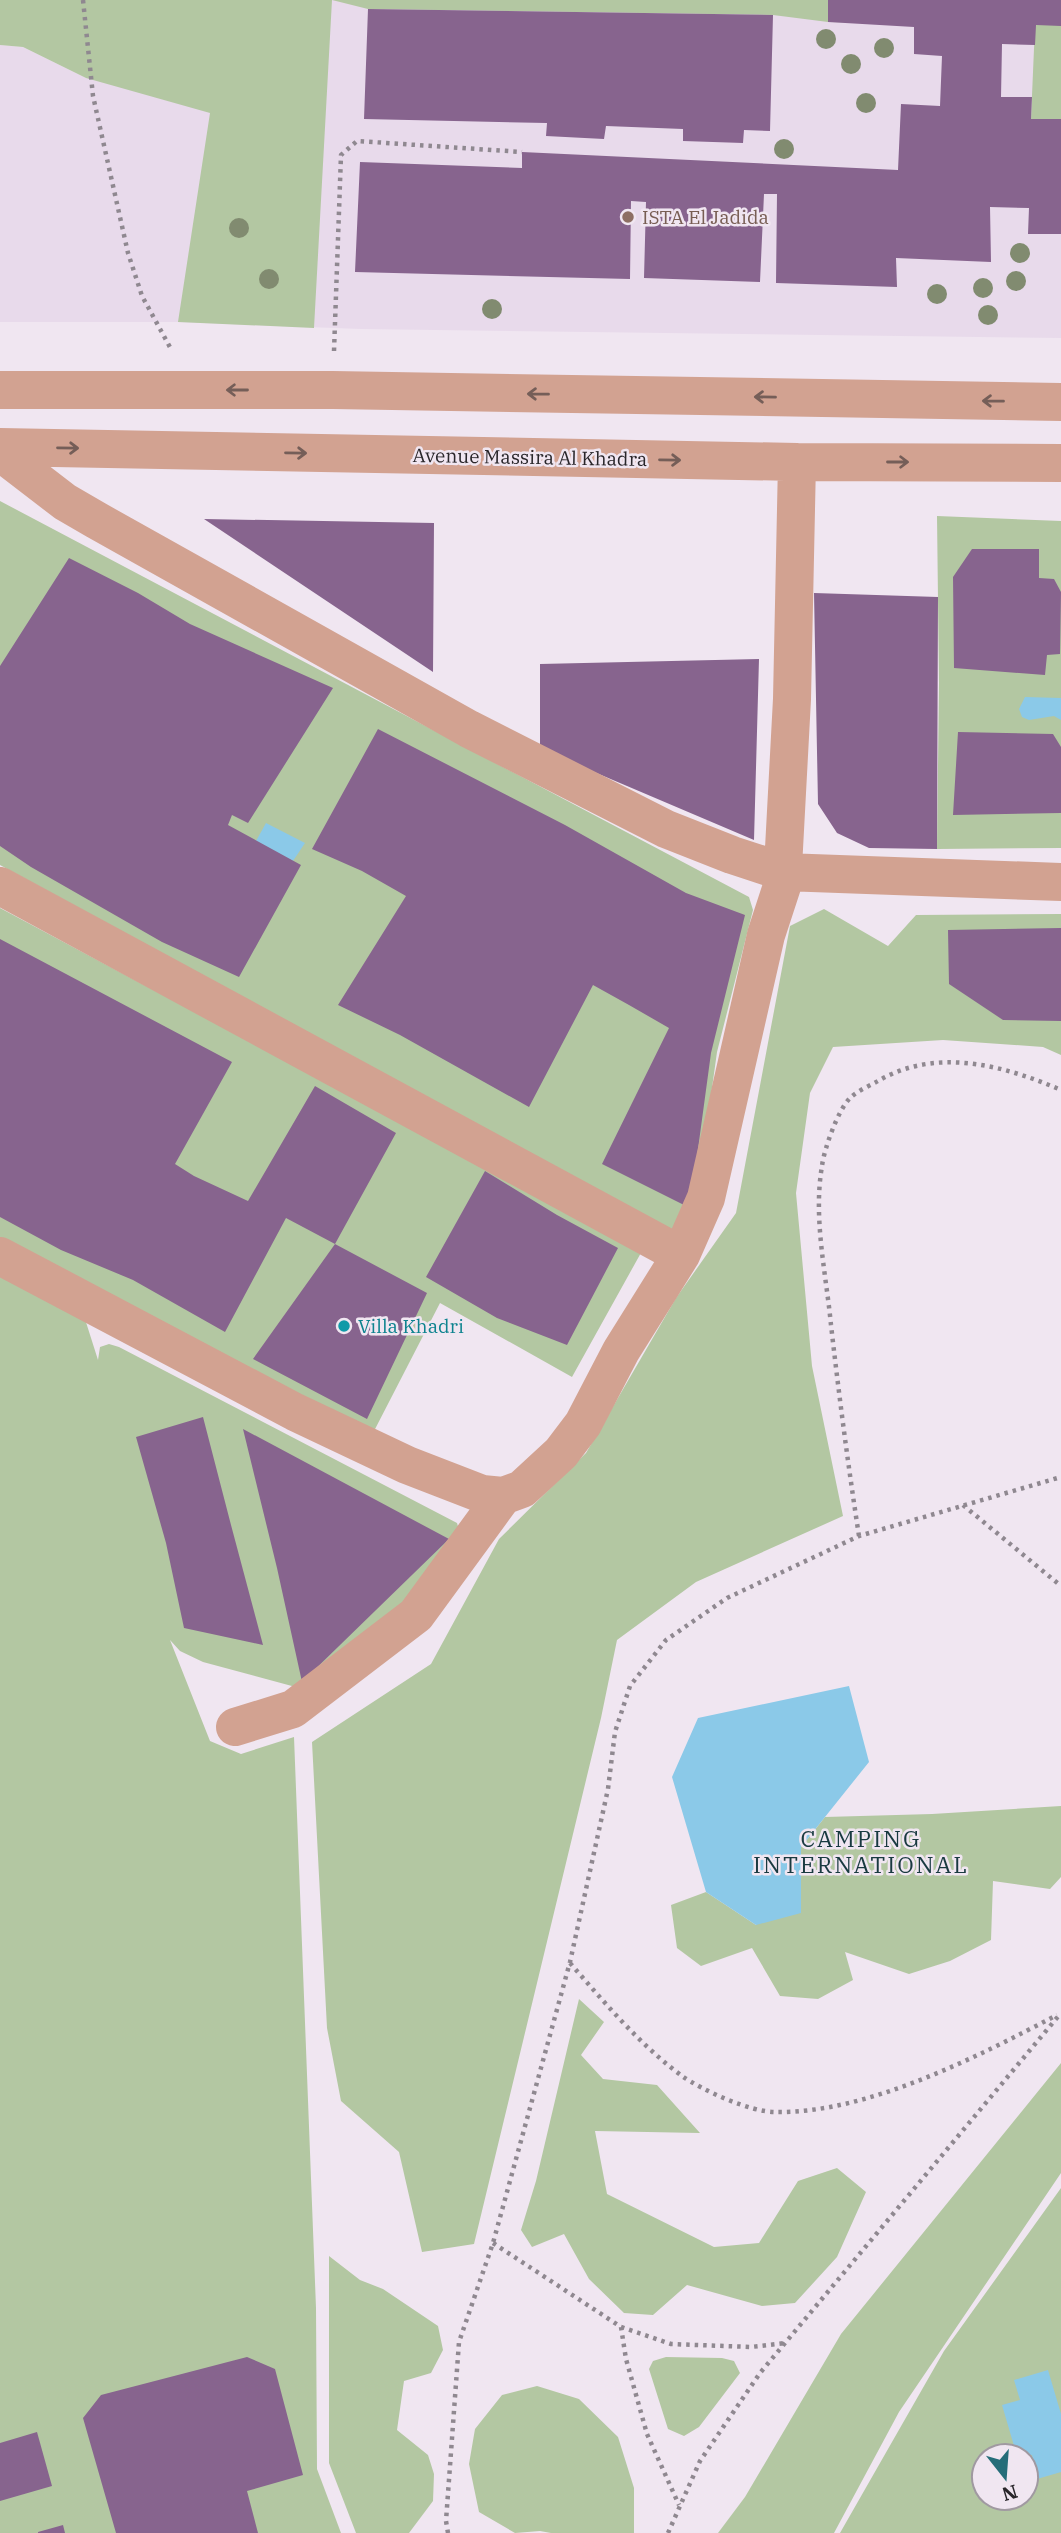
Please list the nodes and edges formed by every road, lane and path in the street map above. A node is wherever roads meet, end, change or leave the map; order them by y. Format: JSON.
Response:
{"nodes":[{"id":1,"x":83,"y":0,"type":"edge"},
{"id":2,"x":522,"y":152,"type":"dead end"},
{"id":3,"x":0,"y":390,"type":"edge"},
{"id":4,"x":201,"y":390,"type":"junction"},
{"id":5,"x":333,"y":390,"type":"junction"},
{"id":6,"x":1061,"y":402,"type":"edge"},
{"id":7,"x":0,"y":449,"type":"edge"},
{"id":8,"x":797,"y":462,"type":"junction"},
{"id":9,"x":1061,"y":463,"type":"edge"},
{"id":10,"x":784,"y":872,"type":"junction"},
{"id":11,"x":1061,"y":882,"type":"edge"},
{"id":12,"x":0,"y":886,"type":"edge"},
{"id":13,"x":1061,"y":1090,"type":"edge"},
{"id":14,"x":681,"y":1255,"type":"junction"},
{"id":15,"x":0,"y":1256,"type":"edge"},
{"id":16,"x":1061,"y":1476,"type":"edge"},
{"id":17,"x":503,"y":1496,"type":"junction"},
{"id":18,"x":963,"y":1505,"type":"junction"},
{"id":19,"x":859,"y":1536,"type":"junction"},
{"id":20,"x":1061,"y":1586,"type":"edge"},
{"id":21,"x":235,"y":1727,"type":"dead end"},
{"id":22,"x":570,"y":1962,"type":"junction"},
{"id":23,"x":1061,"y":2013,"type":"edge"},
{"id":24,"x":493,"y":2243,"type":"junction"},
{"id":25,"x":621,"y":2327,"type":"junction"},
{"id":26,"x":786,"y":2343,"type":"junction"},
{"id":27,"x":679,"y":2505,"type":"junction"},
{"id":28,"x":448,"y":2533,"type":"edge"},
{"id":29,"x":668,"y":2533,"type":"edge"}],
"edges":[{"from":1,"to":4,"type":"path"},
{"from":2,"to":5,"type":"path"},
{"from":3,"to":4,"type":"street"},
{"from":5,"to":4,"type":"street","one_way":true},
{"from":6,"to":5,"type":"street","one_way":true},
{"from":7,"to":8,"type":"street","name":"Avenue Massira Al Khadra","one_way":true},
{"from":7,"to":10,"type":"street"},
{"from":8,"to":9,"type":"street","name":"Avenue Massira Al Khadra","one_way":true},
{"from":8,"to":10,"type":"street"},
{"from":10,"to":11,"type":"street"},
{"from":10,"to":14,"type":"street"},
{"from":12,"to":14,"type":"street"},
{"from":13,"to":19,"type":"path"},
{"from":14,"to":17,"type":"street"},
{"from":15,"to":17,"type":"street"},
{"from":16,"to":18,"type":"path"},
{"from":17,"to":21,"type":"street"},
{"from":18,"to":19,"type":"path"},
{"from":18,"to":20,"type":"path"},
{"from":19,"to":22,"type":"path"},
{"from":22,"to":23,"type":"path"},
{"from":22,"to":24,"type":"path"},
{"from":23,"to":26,"type":"path"},
{"from":24,"to":25,"type":"path"},
{"from":24,"to":28,"type":"path"},
{"from":25,"to":26,"type":"path"},
{"from":25,"to":27,"type":"path"},
{"from":26,"to":27,"type":"path"},
{"from":27,"to":29,"type":"path"}]}
